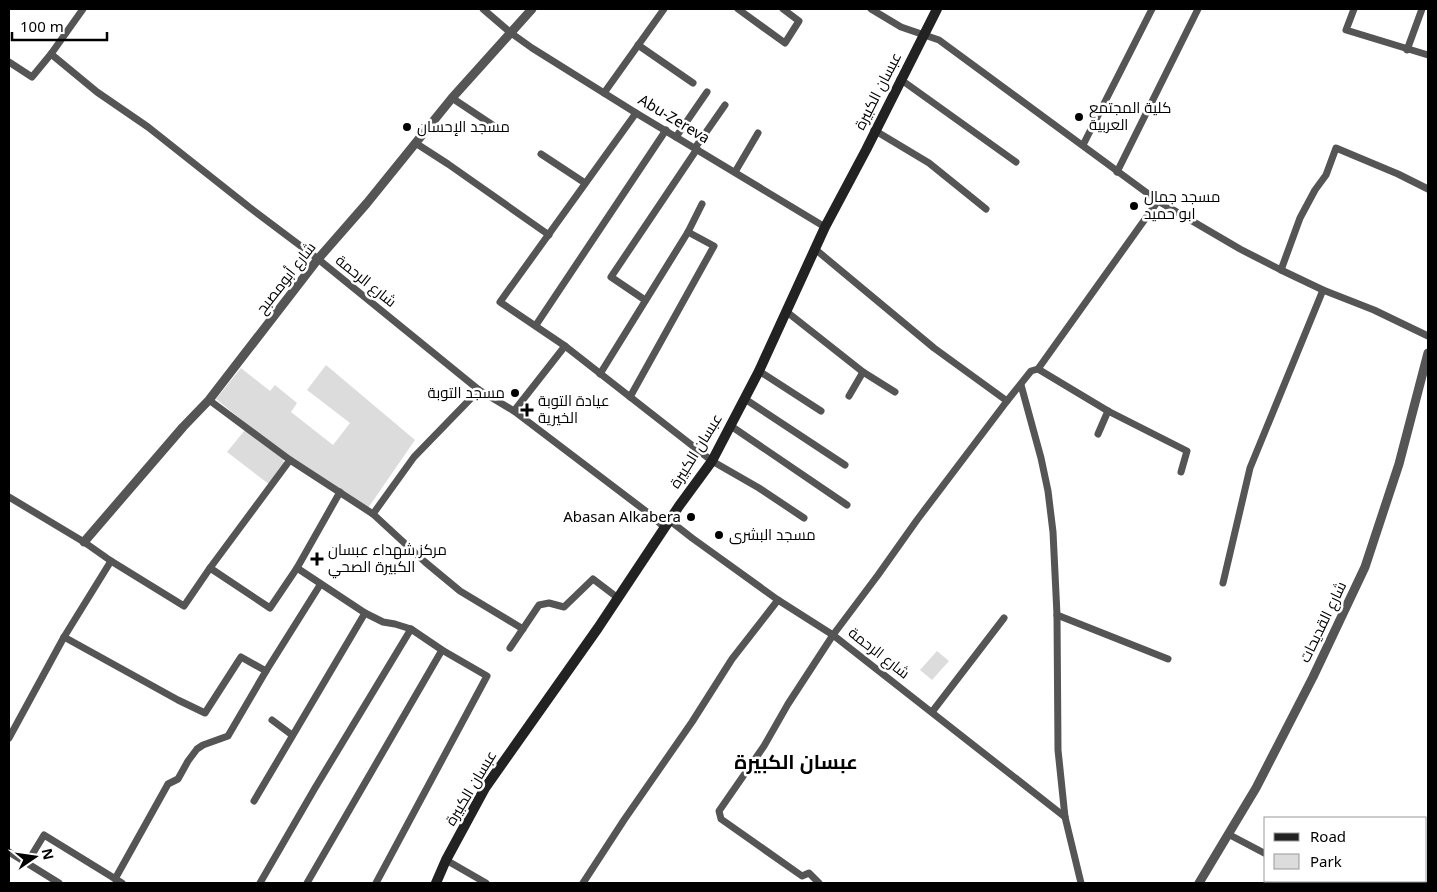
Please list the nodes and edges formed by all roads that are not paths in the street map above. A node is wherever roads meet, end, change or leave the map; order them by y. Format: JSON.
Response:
{"nodes":[{"id":1,"x":83,"y":9,"type":"edge"},
{"id":2,"x":483,"y":9,"type":"edge"},
{"id":3,"x":532,"y":9,"type":"edge"},
{"id":4,"x":664,"y":9,"type":"edge"},
{"id":5,"x":738,"y":9,"type":"edge"},
{"id":6,"x":783,"y":9,"type":"edge"},
{"id":7,"x":871,"y":9,"type":"edge"},
{"id":8,"x":937,"y":9,"type":"edge"},
{"id":9,"x":1152,"y":9,"type":"edge"},
{"id":10,"x":1198,"y":9,"type":"edge"},
{"id":11,"x":1354,"y":9,"type":"edge"},
{"id":12,"x":1422,"y":9,"type":"edge"},
{"id":13,"x":511,"y":33,"type":"junction"},
{"id":14,"x":923,"y":35,"type":"junction"},
{"id":15,"x":638,"y":45,"type":"junction"},
{"id":16,"x":1407,"y":50,"type":"junction"},
{"id":17,"x":50,"y":54,"type":"junction"},
{"id":18,"x":1428,"y":55,"type":"edge"},
{"id":19,"x":9,"y":62,"type":"edge"},
{"id":20,"x":900,"y":80,"type":"junction"},
{"id":21,"x":693,"y":83,"type":"dead end"},
{"id":22,"x":707,"y":92,"type":"dead end"},
{"id":23,"x":604,"y":93,"type":"junction"},
{"id":24,"x":452,"y":98,"type":"junction"},
{"id":25,"x":725,"y":105,"type":"dead end"},
{"id":26,"x":636,"y":113,"type":"junction"},
{"id":27,"x":494,"y":126,"type":"dead end"},
{"id":28,"x":666,"y":130,"type":"junction"},
{"id":29,"x":874,"y":130,"type":"junction"},
{"id":30,"x":758,"y":133,"type":"dead end"},
{"id":31,"x":676,"y":137,"type":"junction"},
{"id":32,"x":417,"y":144,"type":"junction"},
{"id":33,"x":1083,"y":145,"type":"junction"},
{"id":34,"x":696,"y":148,"type":"junction"},
{"id":35,"x":541,"y":154,"type":"dead end"},
{"id":36,"x":1016,"y":162,"type":"dead end"},
{"id":37,"x":735,"y":172,"type":"junction"},
{"id":38,"x":1118,"y":172,"type":"junction"},
{"id":39,"x":585,"y":183,"type":"junction"},
{"id":40,"x":1428,"y":189,"type":"edge"},
{"id":41,"x":1158,"y":201,"type":"junction"},
{"id":42,"x":702,"y":204,"type":"dead end"},
{"id":43,"x":986,"y":209,"type":"dead end"},
{"id":44,"x":825,"y":227,"type":"junction"},
{"id":45,"x":688,"y":232,"type":"junction"},
{"id":46,"x":549,"y":235,"type":"junction"},
{"id":47,"x":815,"y":249,"type":"junction"},
{"id":48,"x":318,"y":259,"type":"junction"},
{"id":49,"x":1281,"y":270,"type":"junction"},
{"id":50,"x":1323,"y":290,"type":"junction"},
{"id":51,"x":645,"y":300,"type":"junction"},
{"id":52,"x":787,"y":312,"type":"junction"},
{"id":53,"x":536,"y":325,"type":"junction"},
{"id":54,"x":1428,"y":336,"type":"edge"},
{"id":55,"x":565,"y":346,"type":"junction"},
{"id":56,"x":1428,"y":353,"type":"edge"},
{"id":57,"x":1038,"y":369,"type":"junction"},
{"id":58,"x":759,"y":371,"type":"junction"},
{"id":59,"x":863,"y":372,"type":"junction"},
{"id":60,"x":600,"y":374,"type":"junction"},
{"id":61,"x":1021,"y":385,"type":"junction"},
{"id":62,"x":479,"y":390,"type":"junction"},
{"id":63,"x":895,"y":392,"type":"dead end"},
{"id":64,"x":849,"y":396,"type":"dead end"},
{"id":65,"x":630,"y":397,"type":"junction"},
{"id":66,"x":746,"y":399,"type":"junction"},
{"id":67,"x":209,"y":400,"type":"junction"},
{"id":68,"x":1007,"y":401,"type":"junction"},
{"id":69,"x":514,"y":411,"type":"junction"},
{"id":70,"x":821,"y":411,"type":"dead end"},
{"id":71,"x":1108,"y":411,"type":"junction"},
{"id":72,"x":731,"y":426,"type":"junction"},
{"id":73,"x":1098,"y":434,"type":"dead end"},
{"id":74,"x":290,"y":460,"type":"junction"},
{"id":75,"x":712,"y":461,"type":"junction"},
{"id":76,"x":845,"y":465,"type":"dead end"},
{"id":77,"x":1181,"y":472,"type":"dead end"},
{"id":78,"x":340,"y":492,"type":"junction"},
{"id":79,"x":9,"y":497,"type":"edge"},
{"id":80,"x":847,"y":505,"type":"dead end"},
{"id":81,"x":373,"y":514,"type":"junction"},
{"id":82,"x":804,"y":518,"type":"dead end"},
{"id":83,"x":667,"y":524,"type":"junction"},
{"id":84,"x":84,"y":542,"type":"junction"},
{"id":85,"x":111,"y":561,"type":"junction"},
{"id":86,"x":210,"y":568,"type":"junction"},
{"id":87,"x":297,"y":568,"type":"junction"},
{"id":88,"x":1223,"y":583,"type":"dead end"},
{"id":89,"x":320,"y":585,"type":"junction"},
{"id":90,"x":618,"y":598,"type":"junction"},
{"id":91,"x":778,"y":600,"type":"junction"},
{"id":92,"x":365,"y":613,"type":"junction"},
{"id":93,"x":1057,"y":615,"type":"junction"},
{"id":94,"x":1004,"y":618,"type":"dead end"},
{"id":95,"x":411,"y":629,"type":"junction"},
{"id":96,"x":522,"y":629,"type":"junction"},
{"id":97,"x":833,"y":634,"type":"junction"},
{"id":98,"x":64,"y":637,"type":"junction"},
{"id":99,"x":510,"y":648,"type":"dead end"},
{"id":100,"x":442,"y":650,"type":"junction"},
{"id":101,"x":1168,"y":659,"type":"dead end"},
{"id":102,"x":266,"y":671,"type":"junction"},
{"id":103,"x":932,"y":712,"type":"junction"},
{"id":104,"x":272,"y":720,"type":"dead end"},
{"id":105,"x":292,"y":735,"type":"junction"},
{"id":106,"x":9,"y":738,"type":"edge"},
{"id":107,"x":254,"y":801,"type":"dead end"},
{"id":108,"x":1064,"y":817,"type":"junction"},
{"id":109,"x":1228,"y":834,"type":"junction"},
{"id":110,"x":9,"y":852,"type":"edge"},
{"id":111,"x":1264,"y":853,"type":"edge"},
{"id":112,"x":446,"y":860,"type":"junction"},
{"id":113,"x":27,"y":862,"type":"junction"},
{"id":114,"x":115,"y":879,"type":"junction"},
{"id":115,"x":59,"y":883,"type":"edge"},
{"id":116,"x":122,"y":883,"type":"edge"},
{"id":117,"x":260,"y":883,"type":"edge"},
{"id":118,"x":307,"y":883,"type":"edge"},
{"id":119,"x":376,"y":883,"type":"edge"},
{"id":120,"x":436,"y":883,"type":"edge"},
{"id":121,"x":486,"y":883,"type":"edge"},
{"id":122,"x":583,"y":883,"type":"edge"},
{"id":123,"x":820,"y":883,"type":"edge"},
{"id":124,"x":1081,"y":883,"type":"edge"},
{"id":125,"x":1199,"y":883,"type":"edge"}],
"edges":[{"from":1,"to":17,"type":"street"},
{"from":2,"to":13,"type":"street","name":"Abu-Zereva"},
{"from":3,"to":13,"type":"street","name":"شارع أبومصبح"},
{"from":4,"to":15,"type":"street"},
{"from":5,"to":6,"type":"street"},
{"from":7,"to":14,"type":"street"},
{"from":8,"to":14,"type":"main road","name":"عبسان الكبيرة"},
{"from":9,"to":33,"type":"street"},
{"from":10,"to":38,"type":"street"},
{"from":11,"to":16,"type":"street"},
{"from":12,"to":16,"type":"street"},
{"from":13,"to":23,"type":"street","name":"Abu-Zereva"},
{"from":13,"to":24,"type":"street","name":"شارع أبومصبح"},
{"from":14,"to":20,"type":"main road","name":"عبسان الكبيرة"},
{"from":14,"to":33,"type":"street"},
{"from":15,"to":21,"type":"street"},
{"from":15,"to":23,"type":"street"},
{"from":16,"to":18,"type":"street"},
{"from":17,"to":19,"type":"street"},
{"from":17,"to":48,"type":"street","name":"شارع الرحمة"},
{"from":20,"to":29,"type":"main road","name":"عبسان الكبيرة"},
{"from":20,"to":36,"type":"street"},
{"from":22,"to":31,"type":"street"},
{"from":23,"to":26,"type":"street","name":"Abu-Zereva"},
{"from":24,"to":27,"type":"street"},
{"from":24,"to":32,"type":"street","name":"شارع أبومصبح"},
{"from":25,"to":34,"type":"street"},
{"from":26,"to":28,"type":"street","name":"Abu-Zereva"},
{"from":26,"to":39,"type":"street"},
{"from":28,"to":31,"type":"street","name":"Abu-Zereva"},
{"from":28,"to":53,"type":"street"},
{"from":29,"to":43,"type":"street"},
{"from":29,"to":44,"type":"main road","name":"عبسان الكبيرة"},
{"from":30,"to":37,"type":"street"},
{"from":31,"to":34,"type":"street","name":"Abu-Zereva"},
{"from":32,"to":46,"type":"street"},
{"from":32,"to":48,"type":"street","name":"شارع أبومصبح"},
{"from":33,"to":38,"type":"street"},
{"from":34,"to":37,"type":"street","name":"Abu-Zereva"},
{"from":34,"to":51,"type":"street"},
{"from":35,"to":39,"type":"street"},
{"from":37,"to":44,"type":"street","name":"Abu-Zereva"},
{"from":38,"to":41,"type":"street"},
{"from":39,"to":46,"type":"street"},
{"from":40,"to":49,"type":"street"},
{"from":41,"to":49,"type":"street"},
{"from":41,"to":57,"type":"street"},
{"from":42,"to":45,"type":"street"},
{"from":44,"to":47,"type":"main road","name":"عبسان الكبيرة"},
{"from":45,"to":51,"type":"street"},
{"from":45,"to":65,"type":"street"},
{"from":46,"to":53,"type":"street"},
{"from":47,"to":52,"type":"main road","name":"عبسان الكبيرة"},
{"from":47,"to":68,"type":"street"},
{"from":48,"to":62,"type":"street","name":"شارع الرحمة"},
{"from":48,"to":67,"type":"street","name":"شارع أبومصبح"},
{"from":49,"to":50,"type":"street"},
{"from":50,"to":54,"type":"street"},
{"from":50,"to":88,"type":"street"},
{"from":51,"to":60,"type":"street"},
{"from":52,"to":58,"type":"main road","name":"عبسان الكبيرة"},
{"from":52,"to":59,"type":"street"},
{"from":53,"to":55,"type":"street"},
{"from":55,"to":60,"type":"street"},
{"from":55,"to":69,"type":"street"},
{"from":56,"to":109,"type":"street","name":"شارع القديحات"},
{"from":57,"to":61,"type":"street"},
{"from":57,"to":71,"type":"street"},
{"from":58,"to":66,"type":"main road","name":"عبسان الكبيرة"},
{"from":58,"to":70,"type":"street"},
{"from":59,"to":63,"type":"street"},
{"from":59,"to":64,"type":"street"},
{"from":60,"to":65,"type":"street"},
{"from":61,"to":68,"type":"street"},
{"from":61,"to":93,"type":"street"},
{"from":62,"to":69,"type":"street","name":"شارع الرحمة"},
{"from":62,"to":81,"type":"street"},
{"from":65,"to":75,"type":"street"},
{"from":66,"to":72,"type":"main road","name":"عبسان الكبيرة"},
{"from":66,"to":76,"type":"street"},
{"from":67,"to":74,"type":"street"},
{"from":67,"to":84,"type":"street","name":"شارع أبومصبح"},
{"from":68,"to":97,"type":"street"},
{"from":69,"to":83,"type":"street","name":"شارع الرحمة"},
{"from":71,"to":73,"type":"street"},
{"from":71,"to":77,"type":"street"},
{"from":72,"to":75,"type":"main road","name":"عبسان الكبيرة"},
{"from":72,"to":80,"type":"street"},
{"from":74,"to":78,"type":"street"},
{"from":74,"to":86,"type":"street"},
{"from":75,"to":82,"type":"street"},
{"from":75,"to":83,"type":"main road","name":"عبسان الكبيرة"},
{"from":78,"to":81,"type":"street"},
{"from":78,"to":87,"type":"street"},
{"from":79,"to":84,"type":"street"},
{"from":81,"to":96,"type":"street"},
{"from":83,"to":90,"type":"main road","name":"عبسان الكبيرة"},
{"from":83,"to":91,"type":"street","name":"شارع الرحمة"},
{"from":84,"to":85,"type":"street"},
{"from":85,"to":86,"type":"street"},
{"from":85,"to":98,"type":"street"},
{"from":86,"to":87,"type":"street"},
{"from":87,"to":89,"type":"street"},
{"from":89,"to":92,"type":"street"},
{"from":89,"to":102,"type":"street"},
{"from":90,"to":96,"type":"street"},
{"from":90,"to":112,"type":"main road","name":"عبسان الكبيرة"},
{"from":91,"to":97,"type":"street","name":"شارع الرحمة"},
{"from":91,"to":122,"type":"street"},
{"from":92,"to":95,"type":"street"},
{"from":92,"to":105,"type":"street"},
{"from":93,"to":101,"type":"street"},
{"from":93,"to":108,"type":"street"},
{"from":94,"to":103,"type":"street"},
{"from":95,"to":100,"type":"street"},
{"from":95,"to":117,"type":"street"},
{"from":96,"to":99,"type":"street"},
{"from":97,"to":103,"type":"street","name":"شارع الرحمة"},
{"from":97,"to":123,"type":"street"},
{"from":98,"to":102,"type":"street"},
{"from":98,"to":106,"type":"street"},
{"from":100,"to":118,"type":"street"},
{"from":100,"to":119,"type":"street"},
{"from":102,"to":114,"type":"street"},
{"from":103,"to":108,"type":"street","name":"شارع الرحمة"},
{"from":104,"to":105,"type":"street"},
{"from":105,"to":107,"type":"street"},
{"from":108,"to":124,"type":"street"},
{"from":109,"to":111,"type":"street"},
{"from":109,"to":125,"type":"street","name":"شارع القديحات"},
{"from":110,"to":113,"type":"street"},
{"from":112,"to":120,"type":"main road","name":"عبسان الكبيرة"},
{"from":112,"to":121,"type":"street"},
{"from":113,"to":114,"type":"street"},
{"from":113,"to":115,"type":"street"},
{"from":114,"to":116,"type":"street"}]}
